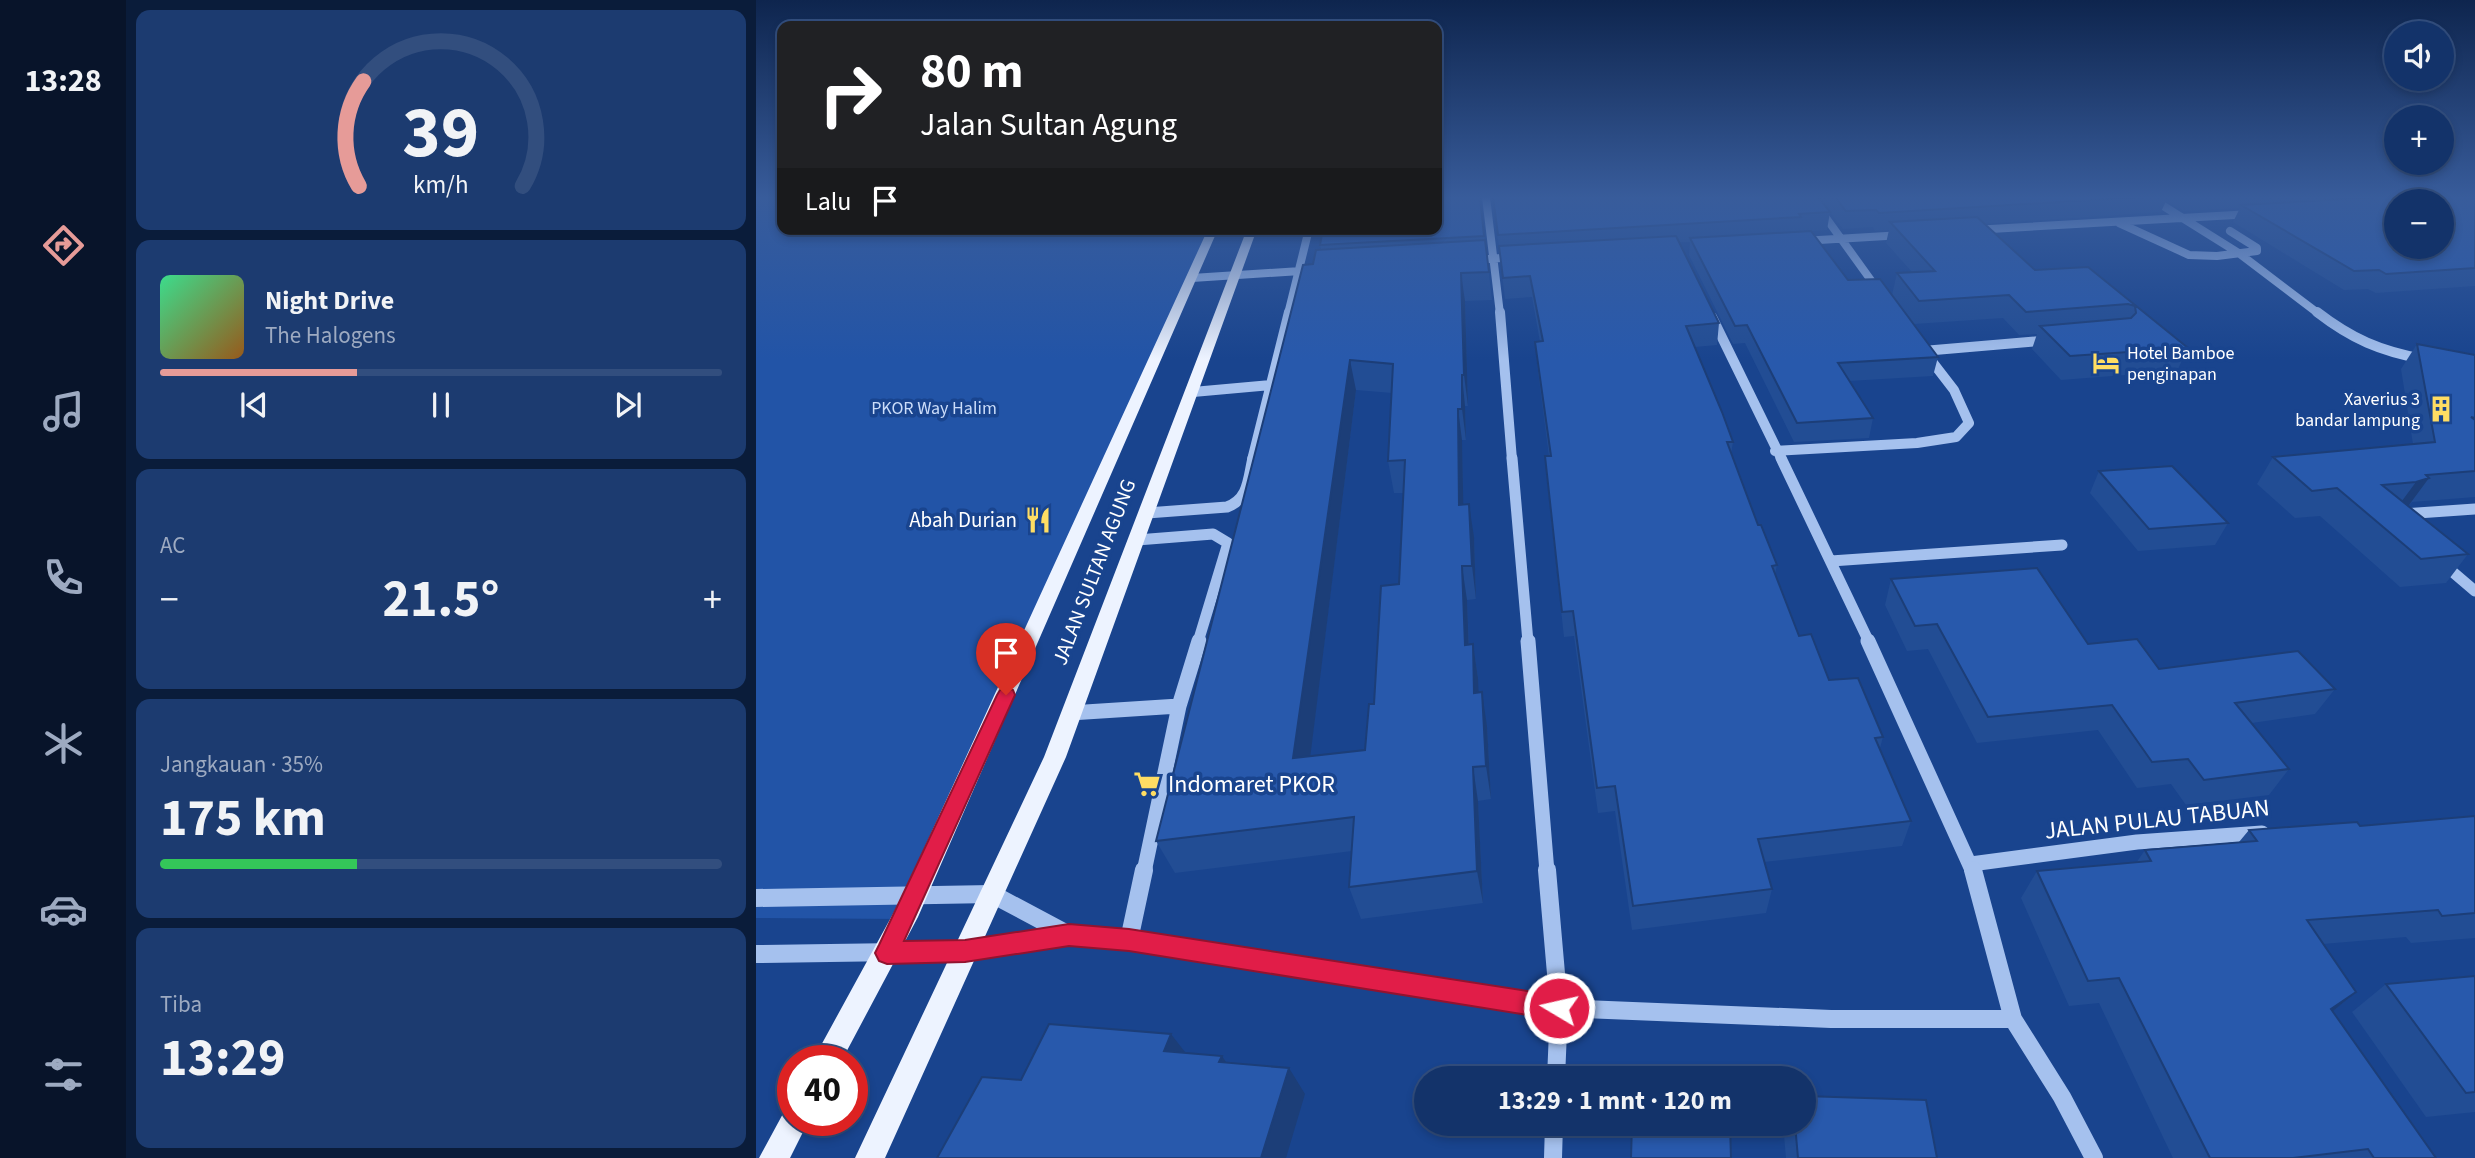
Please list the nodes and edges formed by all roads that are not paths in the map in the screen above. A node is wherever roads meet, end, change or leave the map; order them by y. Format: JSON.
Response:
{"nodes":[{"id":1,"x":1204,"y":251,"type":"edge"},
{"id":2,"x":1245,"y":251,"type":"edge"},
{"id":3,"x":1304,"y":251,"type":"edge"},
{"id":4,"x":1494,"y":251,"type":"edge"},
{"id":5,"x":1850,"y":251,"type":"edge"},
{"id":6,"x":2181,"y":251,"type":"edge"},
{"id":7,"x":2235,"y":251,"type":"edge"},
{"id":8,"x":2254,"y":251,"type":"edge"},
{"id":9,"x":2240,"y":254,"type":"junction"},
{"id":10,"x":1521,"y":257,"type":"edge"},
{"id":11,"x":1495,"y":258,"type":"junction"},
{"id":12,"x":1467,"y":260,"type":"edge"},
{"id":13,"x":1327,"y":269,"type":"edge"},
{"id":14,"x":1299,"y":271,"type":"junction"},
{"id":15,"x":1237,"y":275,"type":"junction"},
{"id":16,"x":1192,"y":278,"type":"junction"},
{"id":17,"x":1882,"y":295,"type":"edge"},
{"id":18,"x":1709,"y":310,"type":"edge"},
{"id":19,"x":2067,"y":338,"type":"edge"},
{"id":20,"x":1915,"y":340,"type":"edge"},
{"id":21,"x":1923,"y":351,"type":"junction"},
{"id":22,"x":2437,"y":362,"type":"edge"},
{"id":23,"x":1271,"y":385,"type":"junction"},
{"id":24,"x":1193,"y":391,"type":"junction"},
{"id":25,"x":1775,"y":451,"type":"junction"},
{"id":26,"x":2475,"y":509,"type":"edge"},
{"id":27,"x":1147,"y":513,"type":"junction"},
{"id":28,"x":2408,"y":532,"type":"edge"},
{"id":29,"x":1137,"y":540,"type":"junction"},
{"id":30,"x":2062,"y":545,"type":"dead end"},
{"id":31,"x":2431,"y":554,"type":"edge"},
{"id":32,"x":1831,"y":561,"type":"junction"},
{"id":33,"x":2475,"y":591,"type":"edge"},
{"id":34,"x":1180,"y":706,"type":"junction"},
{"id":35,"x":1070,"y":713,"type":"junction"},
{"id":36,"x":2272,"y":832,"type":"edge"},
{"id":37,"x":1970,"y":864,"type":"junction"},
{"id":38,"x":992,"y":894,"type":"junction"},
{"id":39,"x":914,"y":896,"type":"junction"},
{"id":40,"x":756,"y":898,"type":"edge"},
{"id":41,"x":1069,"y":935,"type":"junction"},
{"id":42,"x":1129,"y":940,"type":"junction"},
{"id":43,"x":965,"y":951,"type":"junction"},
{"id":44,"x":887,"y":953,"type":"junction"},
{"id":45,"x":756,"y":954,"type":"edge"},
{"id":46,"x":1559,"y":1008,"type":"junction"},
{"id":47,"x":2013,"y":1019,"type":"junction"},
{"id":48,"x":835,"y":1045,"type":"edge"},
{"id":49,"x":1557,"y":1066,"type":"edge"},
{"id":50,"x":786,"y":1136,"type":"edge"},
{"id":51,"x":1554,"y":1136,"type":"edge"},
{"id":52,"x":774,"y":1158,"type":"edge"},
{"id":53,"x":870,"y":1158,"type":"edge"},
{"id":54,"x":1553,"y":1158,"type":"edge"},
{"id":55,"x":2094,"y":1158,"type":"edge"}],
"edges":[{"from":1,"to":16,"type":"main road","name":"JALAN SULTAN AGUNG"},
{"from":2,"to":15,"type":"main road","name":"JALAN SULTAN AGUNG"},
{"from":3,"to":14,"type":"street"},
{"from":4,"to":11,"type":"street"},
{"from":5,"to":17,"type":"street"},
{"from":6,"to":9,"type":"street"},
{"from":7,"to":9,"type":"street"},
{"from":8,"to":9,"type":"street"},
{"from":9,"to":22,"type":"street"},
{"from":10,"to":11,"type":"street"},
{"from":11,"to":12,"type":"street"},
{"from":11,"to":46,"type":"street"},
{"from":13,"to":14,"type":"street"},
{"from":14,"to":15,"type":"street"},
{"from":14,"to":23,"type":"street"},
{"from":15,"to":16,"type":"street"},
{"from":15,"to":24,"type":"main road","name":"JALAN SULTAN AGUNG"},
{"from":16,"to":39,"type":"main road","name":"JALAN SULTAN AGUNG"},
{"from":18,"to":25,"type":"street"},
{"from":19,"to":21,"type":"street"},
{"from":20,"to":21,"type":"street"},
{"from":21,"to":25,"type":"street"},
{"from":23,"to":24,"type":"street"},
{"from":23,"to":27,"type":"street"},
{"from":24,"to":27,"type":"main road","name":"JALAN SULTAN AGUNG"},
{"from":25,"to":32,"type":"street"},
{"from":26,"to":28,"type":"street"},
{"from":27,"to":29,"type":"main road","name":"JALAN SULTAN AGUNG"},
{"from":29,"to":34,"type":"street"},
{"from":29,"to":35,"type":"main road","name":"JALAN SULTAN AGUNG"},
{"from":30,"to":32,"type":"street"},
{"from":31,"to":33,"type":"street"},
{"from":32,"to":37,"type":"street"},
{"from":34,"to":35,"type":"street"},
{"from":34,"to":42,"type":"street"},
{"from":35,"to":38,"type":"main road","name":"JALAN SULTAN AGUNG"},
{"from":36,"to":37,"type":"street","name":"JALAN PULAU TABUAN"},
{"from":37,"to":47,"type":"street"},
{"from":38,"to":39,"type":"street"},
{"from":38,"to":41,"type":"street"},
{"from":38,"to":43,"type":"main road","name":"JALAN SULTAN AGUNG"},
{"from":39,"to":40,"type":"street"},
{"from":39,"to":44,"type":"main road","name":"JALAN SULTAN AGUNG"},
{"from":41,"to":42,"type":"street"},
{"from":41,"to":43,"type":"street"},
{"from":42,"to":46,"type":"street"},
{"from":43,"to":44,"type":"street"},
{"from":43,"to":53,"type":"main road","name":"JALAN SULTAN AGUNG"},
{"from":44,"to":45,"type":"street"},
{"from":44,"to":48,"type":"main road","name":"JALAN SULTAN AGUNG"},
{"from":46,"to":47,"type":"street"},
{"from":46,"to":49,"type":"street"},
{"from":47,"to":55,"type":"street"},
{"from":50,"to":52,"type":"main road"},
{"from":51,"to":54,"type":"street"}]}
